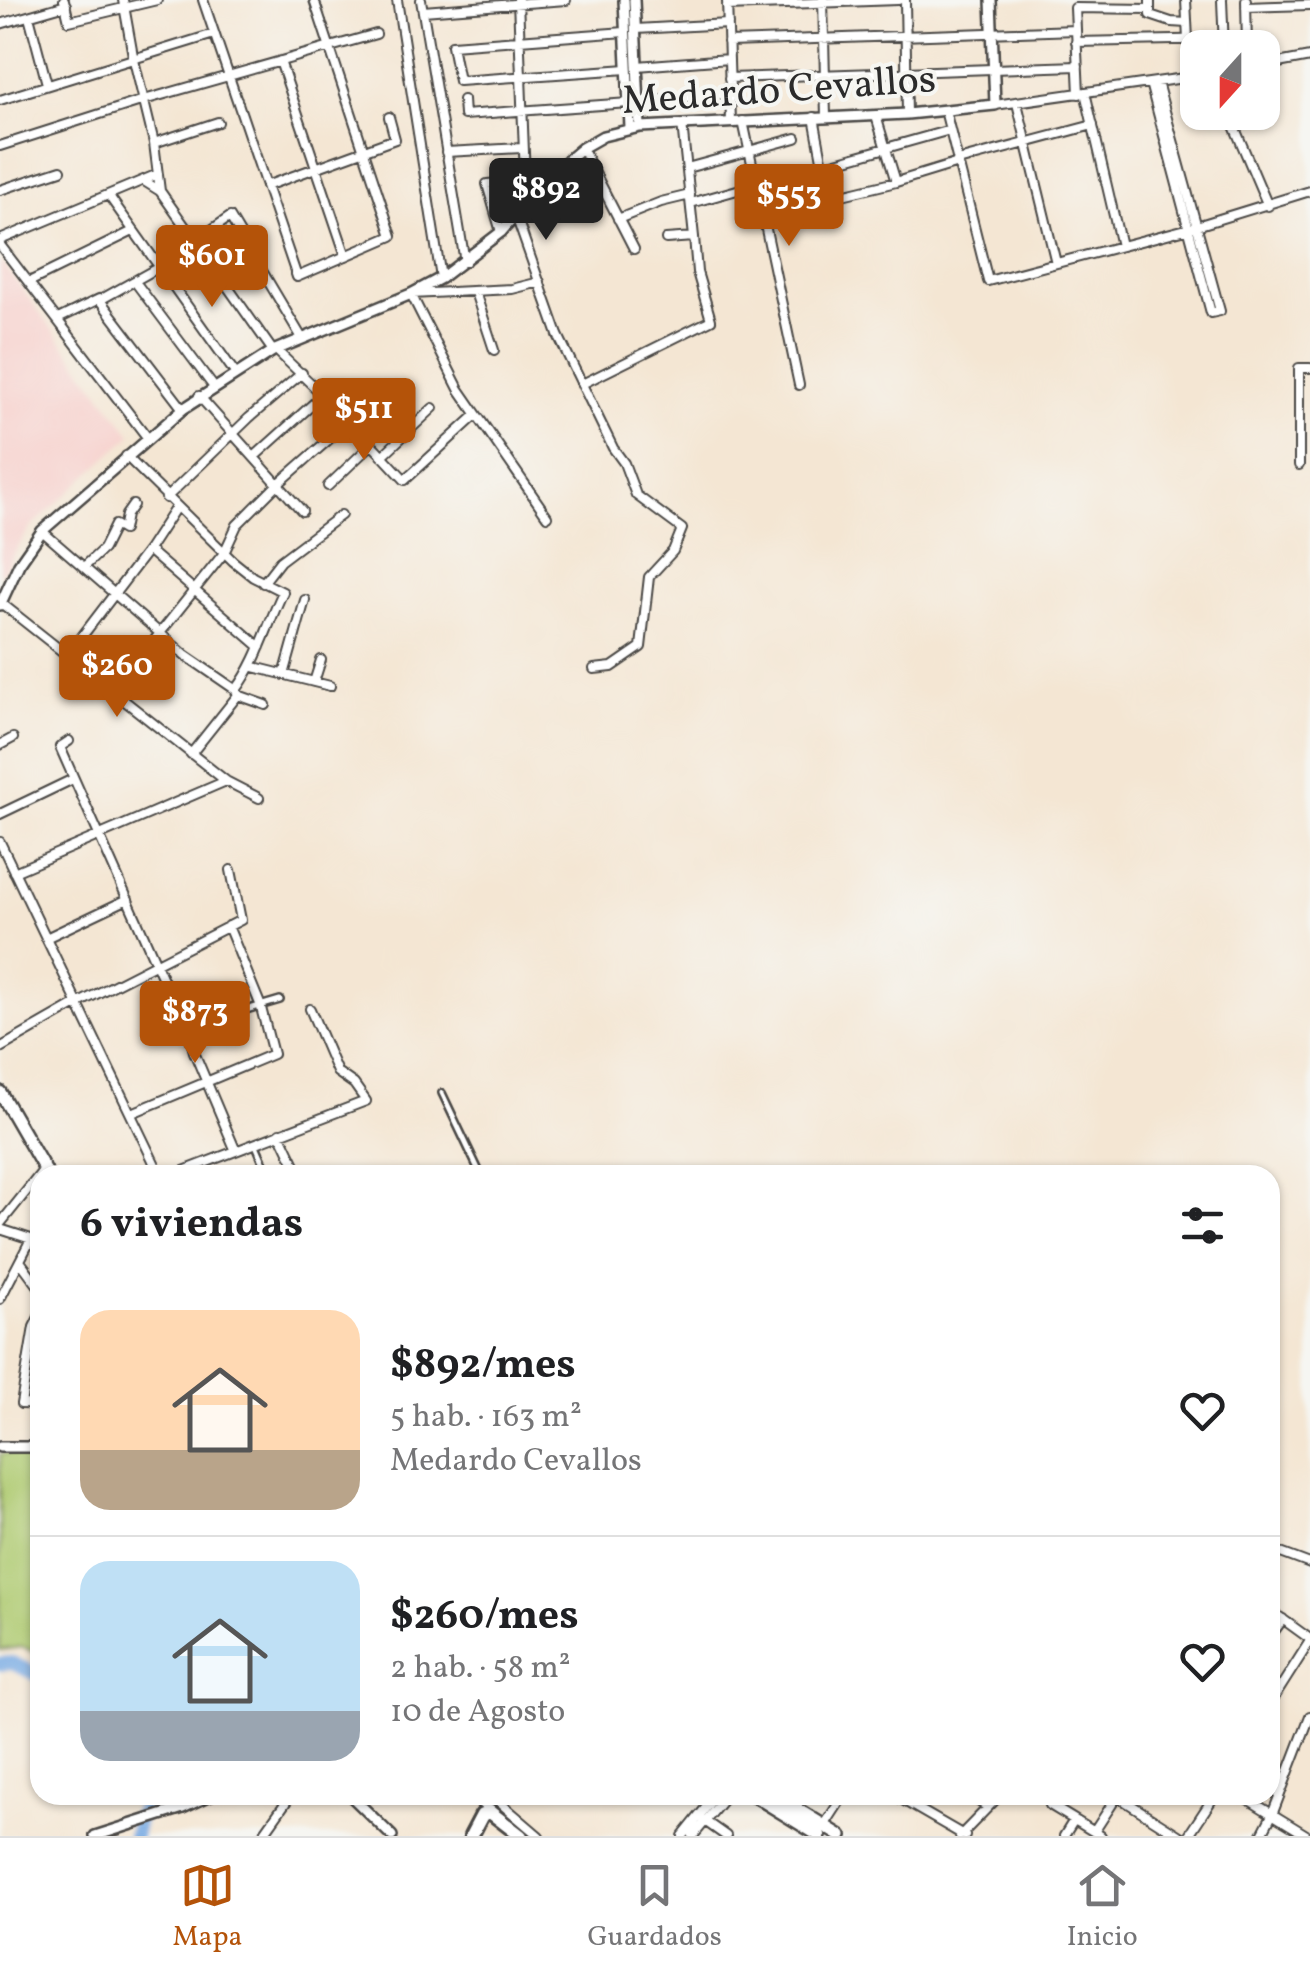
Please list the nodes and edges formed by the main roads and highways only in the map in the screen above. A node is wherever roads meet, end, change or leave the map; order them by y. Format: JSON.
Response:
{"nodes":[{"id":1,"x":0,"y":1092,"type":"edge"},
{"id":2,"x":43,"y":1165,"type":"edge"},
{"id":3,"x":771,"y":1805,"type":"edge"},
{"id":4,"x":786,"y":1805,"type":"edge"},
{"id":5,"x":820,"y":1833,"type":"edge"},
{"id":6,"x":472,"y":1836,"type":"edge"},
{"id":7,"x":521,"y":1836,"type":"edge"},
{"id":8,"x":842,"y":1836,"type":"edge"}],
"edges":[{"from":1,"to":2,"type":"main road"},
{"from":3,"to":5,"type":"main road"},
{"from":4,"to":5,"type":"main road"},
{"from":5,"to":8,"type":"main road"},
{"from":6,"to":7,"type":"highway"}]}
